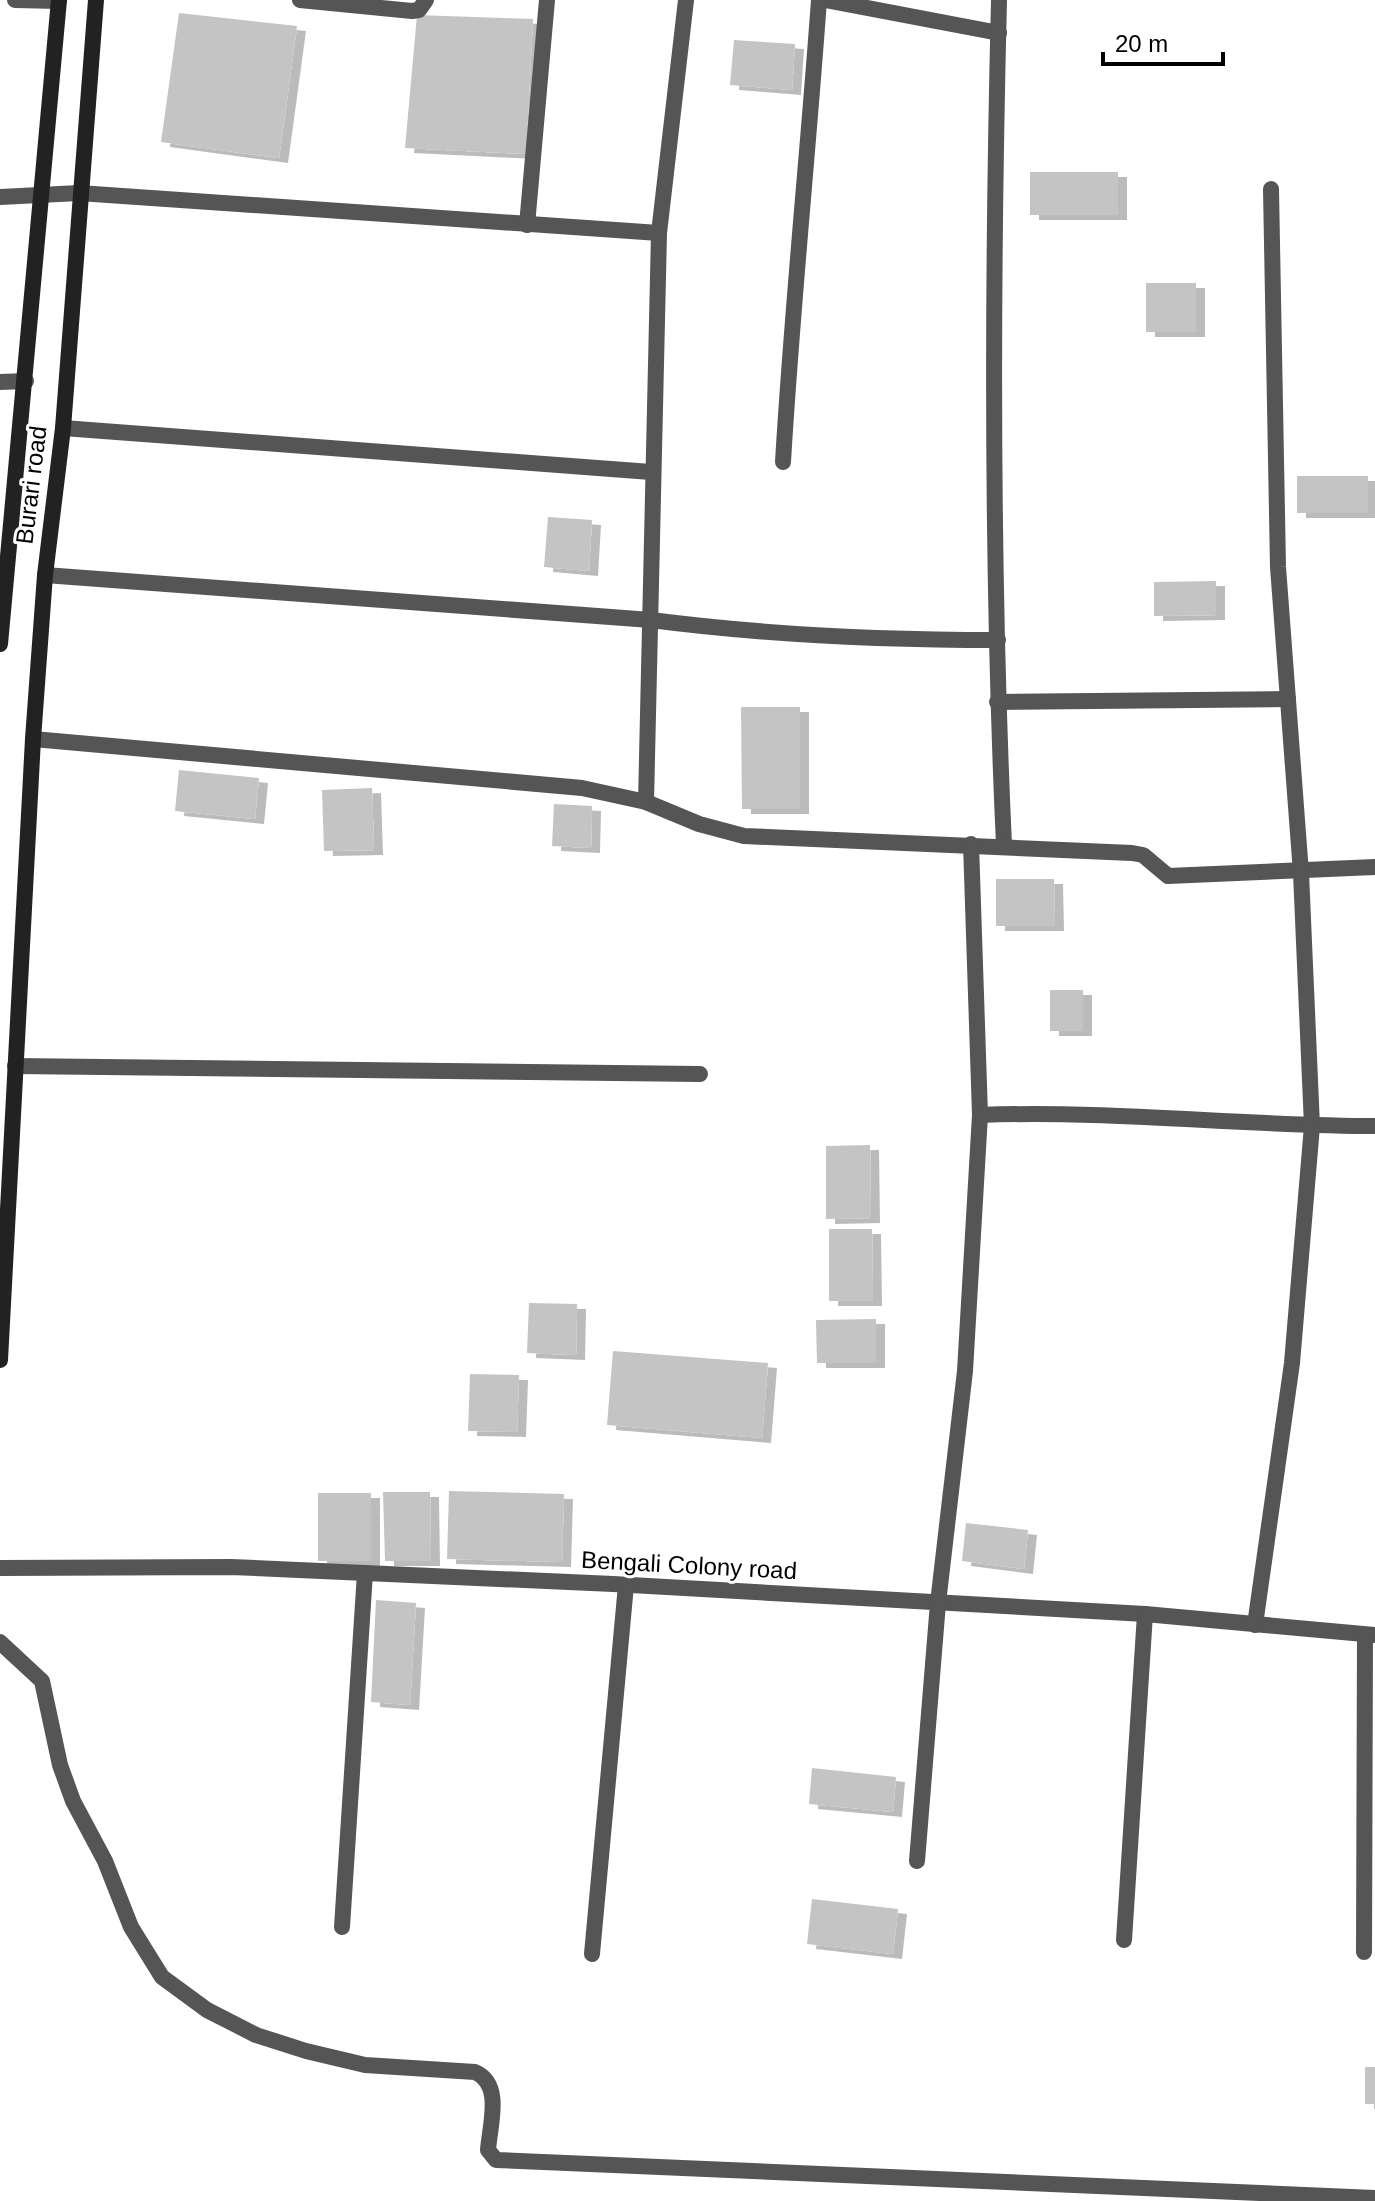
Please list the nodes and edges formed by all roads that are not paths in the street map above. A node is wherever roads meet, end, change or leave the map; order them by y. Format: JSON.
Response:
{"nodes":[{"id":1,"x":15,"y":0,"type":"edge"},
{"id":2,"x":59,"y":0,"type":"edge"},
{"id":3,"x":96,"y":0,"type":"edge"},
{"id":4,"x":300,"y":0,"type":"edge"},
{"id":5,"x":426,"y":0,"type":"edge"},
{"id":6,"x":547,"y":0,"type":"edge"},
{"id":7,"x":686,"y":0,"type":"edge"},
{"id":8,"x":822,"y":0,"type":"edge"},
{"id":9,"x":999,"y":0,"type":"edge"},
{"id":10,"x":999,"y":33,"type":"junction"},
{"id":11,"x":1271,"y":189,"type":"dead end"},
{"id":12,"x":79,"y":193,"type":"junction"},
{"id":13,"x":44,"y":195,"type":"junction"},
{"id":14,"x":0,"y":197,"type":"edge"},
{"id":15,"x":527,"y":225,"type":"junction"},
{"id":16,"x":659,"y":233,"type":"junction"},
{"id":17,"x":26,"y":381,"type":"junction"},
{"id":18,"x":0,"y":382,"type":"edge"},
{"id":19,"x":63,"y":428,"type":"junction"},
{"id":20,"x":783,"y":462,"type":"dead end"},
{"id":21,"x":651,"y":472,"type":"junction"},
{"id":22,"x":4,"y":554,"type":"edge"},
{"id":23,"x":45,"y":575,"type":"junction"},
{"id":24,"x":651,"y":620,"type":"junction"},
{"id":25,"x":998,"y":640,"type":"junction"},
{"id":26,"x":0,"y":644,"type":"edge"},
{"id":27,"x":1288,"y":699,"type":"junction"},
{"id":28,"x":997,"y":702,"type":"junction"},
{"id":29,"x":33,"y":739,"type":"junction"},
{"id":30,"x":646,"y":802,"type":"junction"},
{"id":31,"x":971,"y":844,"type":"junction"},
{"id":32,"x":1004,"y":845,"type":"junction"},
{"id":33,"x":1375,"y":867,"type":"edge"},
{"id":34,"x":1301,"y":873,"type":"junction"},
{"id":35,"x":15,"y":1066,"type":"junction"},
{"id":36,"x":700,"y":1074,"type":"dead end"},
{"id":37,"x":980,"y":1115,"type":"junction"},
{"id":38,"x":1312,"y":1126,"type":"junction"},
{"id":39,"x":1375,"y":1126,"type":"edge"},
{"id":40,"x":0,"y":1360,"type":"edge"},
{"id":41,"x":0,"y":1568,"type":"edge"},
{"id":42,"x":365,"y":1573,"type":"junction"},
{"id":43,"x":626,"y":1585,"type":"junction"},
{"id":44,"x":938,"y":1603,"type":"junction"},
{"id":45,"x":1145,"y":1614,"type":"junction"},
{"id":46,"x":1255,"y":1625,"type":"junction"},
{"id":47,"x":1370,"y":1635,"type":"edge"},
{"id":48,"x":0,"y":1642,"type":"edge"},
{"id":49,"x":917,"y":1861,"type":"dead end"},
{"id":50,"x":342,"y":1927,"type":"dead end"},
{"id":51,"x":1124,"y":1940,"type":"dead end"},
{"id":52,"x":1364,"y":1952,"type":"dead end"},
{"id":53,"x":592,"y":1954,"type":"dead end"},
{"id":54,"x":1375,"y":2198,"type":"edge"}],
"edges":[{"from":1,"to":2,"type":"street"},
{"from":2,"to":13,"type":"main road","name":"Burari road"},
{"from":3,"to":12,"type":"main road","name":"Burari road"},
{"from":4,"to":5,"type":"street"},
{"from":6,"to":15,"type":"street"},
{"from":7,"to":16,"type":"street"},
{"from":8,"to":10,"type":"street"},
{"from":8,"to":20,"type":"street"},
{"from":9,"to":10,"type":"street"},
{"from":10,"to":25,"type":"street"},
{"from":11,"to":27,"type":"street"},
{"from":12,"to":13,"type":"street"},
{"from":12,"to":15,"type":"street"},
{"from":12,"to":19,"type":"main road","name":"Burari road"},
{"from":13,"to":14,"type":"street"},
{"from":13,"to":17,"type":"main road","name":"Burari road"},
{"from":15,"to":16,"type":"street"},
{"from":16,"to":21,"type":"street"},
{"from":17,"to":18,"type":"street"},
{"from":17,"to":22,"type":"main road","name":"Burari road"},
{"from":19,"to":21,"type":"street"},
{"from":19,"to":23,"type":"main road","name":"Burari road"},
{"from":21,"to":24,"type":"street"},
{"from":22,"to":26,"type":"main road","name":"Burari road"},
{"from":23,"to":24,"type":"street"},
{"from":23,"to":29,"type":"main road","name":"Burari road"},
{"from":24,"to":25,"type":"street"},
{"from":24,"to":30,"type":"street"},
{"from":25,"to":28,"type":"street"},
{"from":27,"to":28,"type":"street"},
{"from":27,"to":34,"type":"street"},
{"from":28,"to":32,"type":"street"},
{"from":29,"to":30,"type":"street"},
{"from":29,"to":35,"type":"main road","name":"Burari road"},
{"from":30,"to":31,"type":"street"},
{"from":31,"to":32,"type":"street"},
{"from":31,"to":37,"type":"street"},
{"from":32,"to":34,"type":"street"},
{"from":33,"to":34,"type":"street"},
{"from":34,"to":38,"type":"street"},
{"from":35,"to":36,"type":"street"},
{"from":35,"to":40,"type":"main road","name":"Burari road"},
{"from":37,"to":38,"type":"street"},
{"from":37,"to":44,"type":"street"},
{"from":38,"to":39,"type":"street"},
{"from":38,"to":46,"type":"street"},
{"from":41,"to":42,"type":"street","name":"Bengali Colony road"},
{"from":42,"to":43,"type":"street","name":"Bengali Colony road"},
{"from":42,"to":50,"type":"street"},
{"from":43,"to":44,"type":"street","name":"Bengali Colony road"},
{"from":43,"to":53,"type":"street"},
{"from":44,"to":45,"type":"street","name":"Bengali Colony road"},
{"from":44,"to":49,"type":"street"},
{"from":45,"to":46,"type":"street","name":"Bengali Colony road"},
{"from":45,"to":51,"type":"street"},
{"from":46,"to":47,"type":"street","name":"Bengali Colony road"},
{"from":47,"to":52,"type":"street"},
{"from":48,"to":54,"type":"street"}]}
